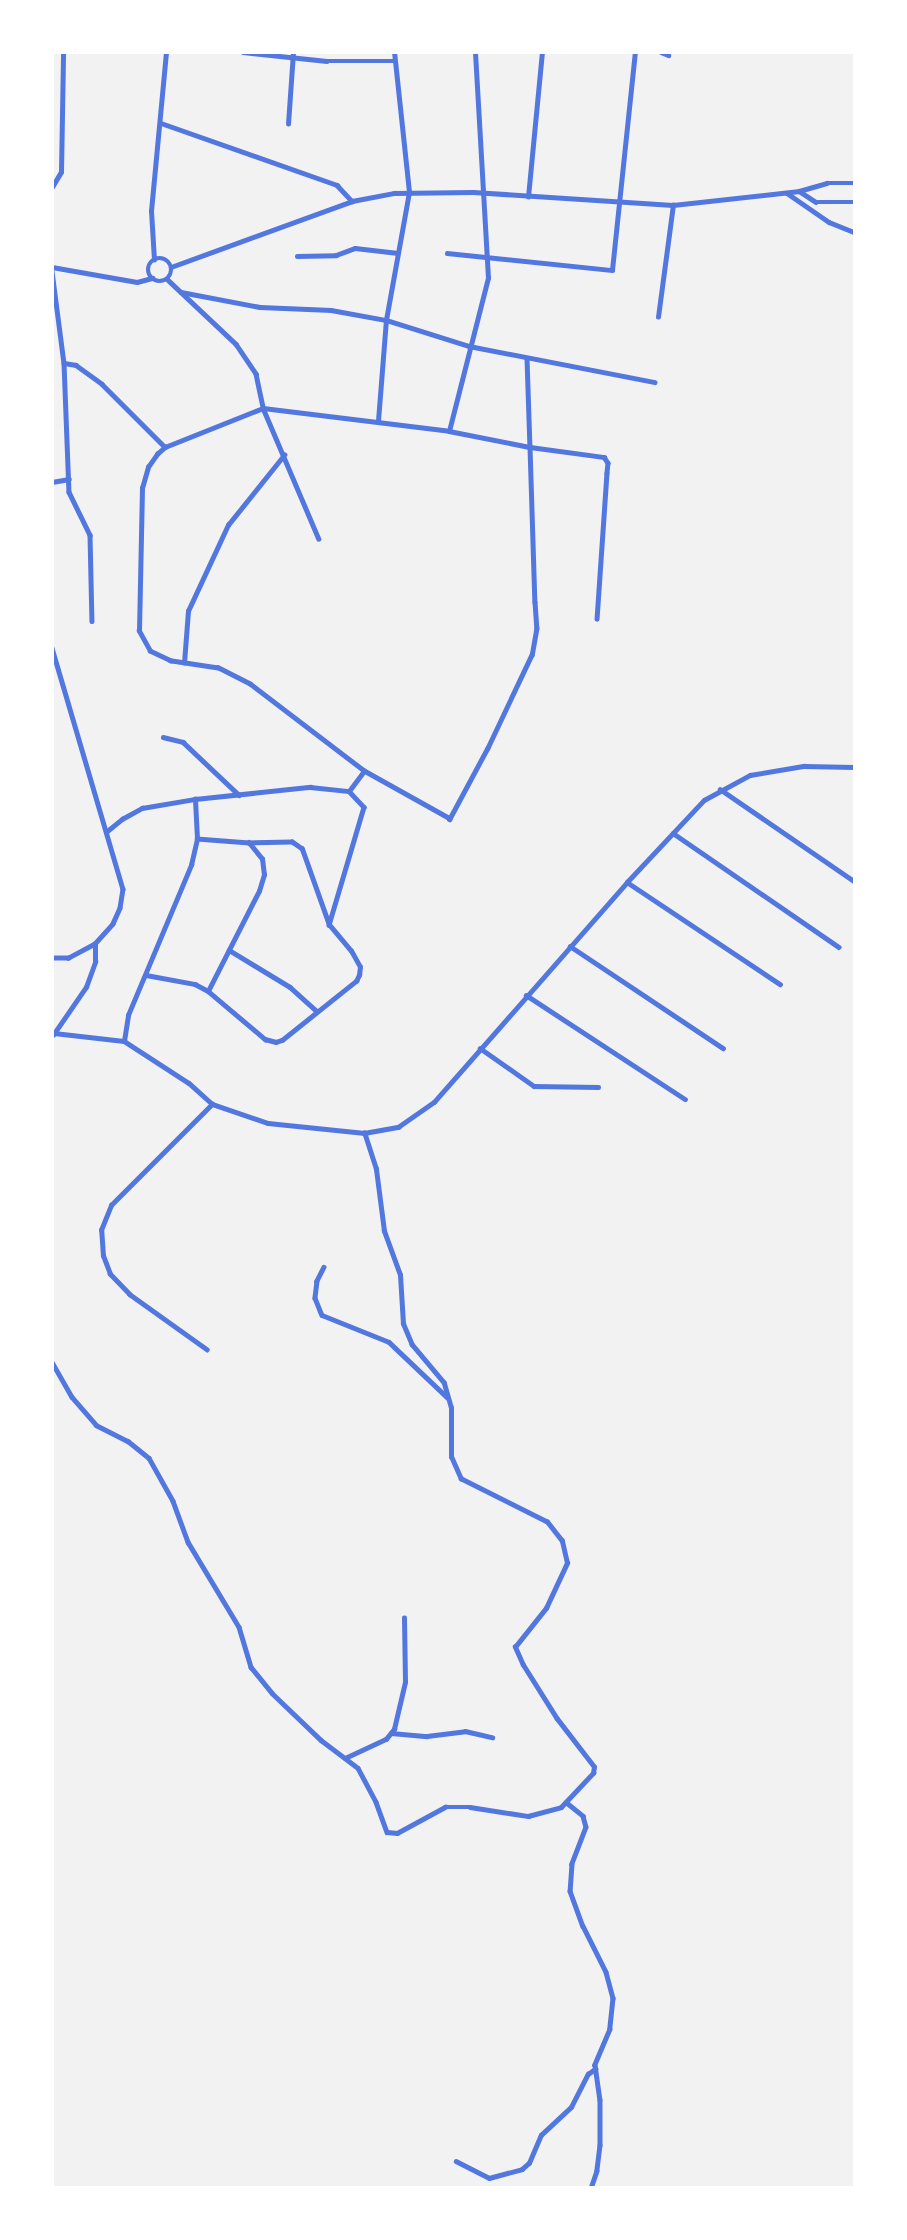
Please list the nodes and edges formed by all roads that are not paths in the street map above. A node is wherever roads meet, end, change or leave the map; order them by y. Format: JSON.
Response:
{"nodes":[{"id":1,"x":63,"y":52,"type":"edge"},
{"id":2,"x":166,"y":52,"type":"edge"},
{"id":3,"x":243,"y":52,"type":"edge"},
{"id":4,"x":394,"y":52,"type":"edge"},
{"id":5,"x":475,"y":52,"type":"edge"},
{"id":6,"x":542,"y":52,"type":"edge"},
{"id":7,"x":635,"y":52,"type":"edge"},
{"id":8,"x":661,"y":52,"type":"edge"},
{"id":9,"x":292,"y":55,"type":"edge"},
{"id":10,"x":668,"y":55,"type":"dead end"},
{"id":11,"x":395,"y":61,"type":"junction"},
{"id":12,"x":161,"y":123,"type":"junction"},
{"id":13,"x":288,"y":124,"type":"dead end"},
{"id":14,"x":855,"y":183,"type":"edge"},
{"id":15,"x":52,"y":187,"type":"edge"},
{"id":16,"x":799,"y":191,"type":"junction"},
{"id":17,"x":410,"y":192,"type":"junction"},
{"id":18,"x":786,"y":192,"type":"junction"},
{"id":19,"x":484,"y":193,"type":"junction"},
{"id":20,"x":528,"y":196,"type":"junction"},
{"id":21,"x":618,"y":200,"type":"junction"},
{"id":22,"x":352,"y":201,"type":"junction"},
{"id":23,"x":855,"y":202,"type":"edge"},
{"id":24,"x":672,"y":205,"type":"junction"},
{"id":25,"x":855,"y":232,"type":"edge"},
{"id":26,"x":398,"y":253,"type":"junction"},
{"id":27,"x":447,"y":253,"type":"dead end"},
{"id":28,"x":297,"y":256,"type":"dead end"},
{"id":29,"x":489,"y":257,"type":"junction"},
{"id":30,"x":154,"y":260,"type":"junction"},
{"id":31,"x":171,"y":267,"type":"junction"},
{"id":32,"x":52,"y":269,"type":"edge"},
{"id":33,"x":152,"y":278,"type":"junction"},
{"id":34,"x":167,"y":279,"type":"junction"},
{"id":35,"x":181,"y":292,"type":"junction"},
{"id":36,"x":658,"y":317,"type":"dead end"},
{"id":37,"x":386,"y":320,"type":"junction"},
{"id":38,"x":469,"y":346,"type":"junction"},
{"id":39,"x":527,"y":358,"type":"junction"},
{"id":40,"x":64,"y":363,"type":"junction"},
{"id":41,"x":655,"y":382,"type":"dead end"},
{"id":42,"x":263,"y":408,"type":"junction"},
{"id":43,"x":378,"y":421,"type":"junction"},
{"id":44,"x":449,"y":430,"type":"junction"},
{"id":45,"x":165,"y":447,"type":"junction"},
{"id":46,"x":530,"y":447,"type":"junction"},
{"id":47,"x":284,"y":455,"type":"junction"},
{"id":48,"x":69,"y":479,"type":"junction"},
{"id":49,"x":52,"y":482,"type":"edge"},
{"id":50,"x":319,"y":539,"type":"dead end"},
{"id":51,"x":597,"y":619,"type":"dead end"},
{"id":52,"x":92,"y":621,"type":"dead end"},
{"id":53,"x":52,"y":648,"type":"edge"},
{"id":54,"x":184,"y":663,"type":"junction"},
{"id":55,"x":163,"y":737,"type":"dead end"},
{"id":56,"x":855,"y":767,"type":"edge"},
{"id":57,"x":364,"y":771,"type":"junction"},
{"id":58,"x":720,"y":789,"type":"junction"},
{"id":59,"x":349,"y":792,"type":"junction"},
{"id":60,"x":239,"y":795,"type":"junction"},
{"id":61,"x":195,"y":799,"type":"junction"},
{"id":62,"x":106,"y":832,"type":"junction"},
{"id":63,"x":673,"y":833,"type":"junction"},
{"id":64,"x":197,"y":839,"type":"junction"},
{"id":65,"x":249,"y":843,"type":"junction"},
{"id":66,"x":855,"y":881,"type":"edge"},
{"id":67,"x":627,"y":882,"type":"junction"},
{"id":68,"x":329,"y":925,"type":"junction"},
{"id":69,"x":95,"y":944,"type":"junction"},
{"id":70,"x":570,"y":946,"type":"junction"},
{"id":71,"x":839,"y":947,"type":"dead end"},
{"id":72,"x":229,"y":950,"type":"junction"},
{"id":73,"x":52,"y":958,"type":"edge"},
{"id":74,"x":146,"y":975,"type":"junction"},
{"id":75,"x":780,"y":984,"type":"dead end"},
{"id":76,"x":208,"y":991,"type":"junction"},
{"id":77,"x":526,"y":995,"type":"junction"},
{"id":78,"x":317,"y":1011,"type":"junction"},
{"id":79,"x":53,"y":1035,"type":"edge"},
{"id":80,"x":124,"y":1041,"type":"junction"},
{"id":81,"x":480,"y":1048,"type":"junction"},
{"id":82,"x":723,"y":1048,"type":"dead end"},
{"id":83,"x":598,"y":1087,"type":"dead end"},
{"id":84,"x":685,"y":1099,"type":"dead end"},
{"id":85,"x":212,"y":1104,"type":"junction"},
{"id":86,"x":364,"y":1133,"type":"junction"},
{"id":87,"x":324,"y":1267,"type":"dead end"},
{"id":88,"x":207,"y":1350,"type":"dead end"},
{"id":89,"x":52,"y":1362,"type":"edge"},
{"id":90,"x":447,"y":1397,"type":"junction"},
{"id":91,"x":404,"y":1618,"type":"dead end"},
{"id":92,"x":391,"y":1733,"type":"junction"},
{"id":93,"x":492,"y":1737,"type":"dead end"},
{"id":94,"x":345,"y":1758,"type":"junction"},
{"id":95,"x":566,"y":1802,"type":"junction"},
{"id":96,"x":595,"y":2069,"type":"junction"},
{"id":97,"x":456,"y":2161,"type":"dead end"},
{"id":98,"x":591,"y":2187,"type":"edge"}],
"edges":[{"from":1,"to":15,"type":"street"},
{"from":2,"to":12,"type":"street"},
{"from":3,"to":9,"type":"street"},
{"from":4,"to":11,"type":"street"},
{"from":5,"to":19,"type":"street"},
{"from":6,"to":20,"type":"street"},
{"from":7,"to":21,"type":"street"},
{"from":8,"to":10,"type":"street"},
{"from":9,"to":11,"type":"street"},
{"from":9,"to":13,"type":"street"},
{"from":11,"to":17,"type":"street"},
{"from":12,"to":22,"type":"street"},
{"from":12,"to":30,"type":"street"},
{"from":14,"to":16,"type":"street"},
{"from":16,"to":18,"type":"street"},
{"from":16,"to":23,"type":"street"},
{"from":17,"to":19,"type":"street"},
{"from":17,"to":22,"type":"street"},
{"from":17,"to":26,"type":"street"},
{"from":18,"to":24,"type":"street"},
{"from":18,"to":25,"type":"street"},
{"from":19,"to":20,"type":"street"},
{"from":19,"to":29,"type":"street"},
{"from":20,"to":21,"type":"street"},
{"from":21,"to":24,"type":"street"},
{"from":21,"to":29,"type":"street"},
{"from":22,"to":31,"type":"street"},
{"from":24,"to":36,"type":"street"},
{"from":26,"to":28,"type":"street"},
{"from":26,"to":37,"type":"street"},
{"from":27,"to":29,"type":"street"},
{"from":29,"to":38,"type":"street"},
{"from":30,"to":31,"type":"street"},
{"from":30,"to":33,"type":"street"},
{"from":31,"to":34,"type":"street"},
{"from":32,"to":33,"type":"street"},
{"from":32,"to":40,"type":"street"},
{"from":33,"to":34,"type":"street"},
{"from":34,"to":35,"type":"street"},
{"from":35,"to":37,"type":"street"},
{"from":35,"to":42,"type":"street"},
{"from":37,"to":38,"type":"street"},
{"from":37,"to":43,"type":"street"},
{"from":38,"to":39,"type":"street"},
{"from":38,"to":44,"type":"street"},
{"from":39,"to":41,"type":"street"},
{"from":39,"to":46,"type":"street"},
{"from":40,"to":45,"type":"street"},
{"from":40,"to":48,"type":"street"},
{"from":42,"to":43,"type":"street"},
{"from":42,"to":45,"type":"street"},
{"from":42,"to":47,"type":"street"},
{"from":43,"to":44,"type":"street"},
{"from":44,"to":46,"type":"street"},
{"from":45,"to":54,"type":"street"},
{"from":46,"to":51,"type":"street"},
{"from":46,"to":57,"type":"street"},
{"from":47,"to":50,"type":"street"},
{"from":47,"to":54,"type":"street"},
{"from":48,"to":49,"type":"street"},
{"from":48,"to":52,"type":"street"},
{"from":53,"to":62,"type":"street"},
{"from":54,"to":57,"type":"street"},
{"from":55,"to":60,"type":"street"},
{"from":56,"to":58,"type":"street"},
{"from":57,"to":59,"type":"street"},
{"from":58,"to":63,"type":"street"},
{"from":58,"to":66,"type":"street"},
{"from":59,"to":60,"type":"street"},
{"from":59,"to":68,"type":"street"},
{"from":60,"to":61,"type":"street"},
{"from":61,"to":62,"type":"street"},
{"from":61,"to":64,"type":"street"},
{"from":62,"to":69,"type":"street"},
{"from":63,"to":67,"type":"street"},
{"from":63,"to":71,"type":"street"},
{"from":64,"to":65,"type":"street"},
{"from":64,"to":74,"type":"street"},
{"from":65,"to":68,"type":"street"},
{"from":65,"to":72,"type":"street"},
{"from":67,"to":70,"type":"street"},
{"from":67,"to":75,"type":"street"},
{"from":68,"to":78,"type":"street"},
{"from":69,"to":73,"type":"street"},
{"from":69,"to":79,"type":"street"},
{"from":70,"to":77,"type":"street"},
{"from":70,"to":82,"type":"street"},
{"from":72,"to":76,"type":"street"},
{"from":72,"to":78,"type":"street"},
{"from":74,"to":76,"type":"street"},
{"from":74,"to":80,"type":"street"},
{"from":76,"to":78,"type":"street"},
{"from":77,"to":81,"type":"street"},
{"from":77,"to":84,"type":"street"},
{"from":79,"to":80,"type":"street"},
{"from":80,"to":85,"type":"street"},
{"from":81,"to":83,"type":"street"},
{"from":81,"to":86,"type":"street"},
{"from":85,"to":86,"type":"street"},
{"from":85,"to":88,"type":"street"},
{"from":86,"to":90,"type":"street"},
{"from":87,"to":90,"type":"street"},
{"from":89,"to":94,"type":"street"},
{"from":90,"to":95,"type":"street"},
{"from":91,"to":92,"type":"street"},
{"from":92,"to":93,"type":"street"},
{"from":92,"to":94,"type":"street"},
{"from":94,"to":95,"type":"street"},
{"from":95,"to":96,"type":"street"},
{"from":96,"to":97,"type":"street"},
{"from":96,"to":98,"type":"street"}]}
